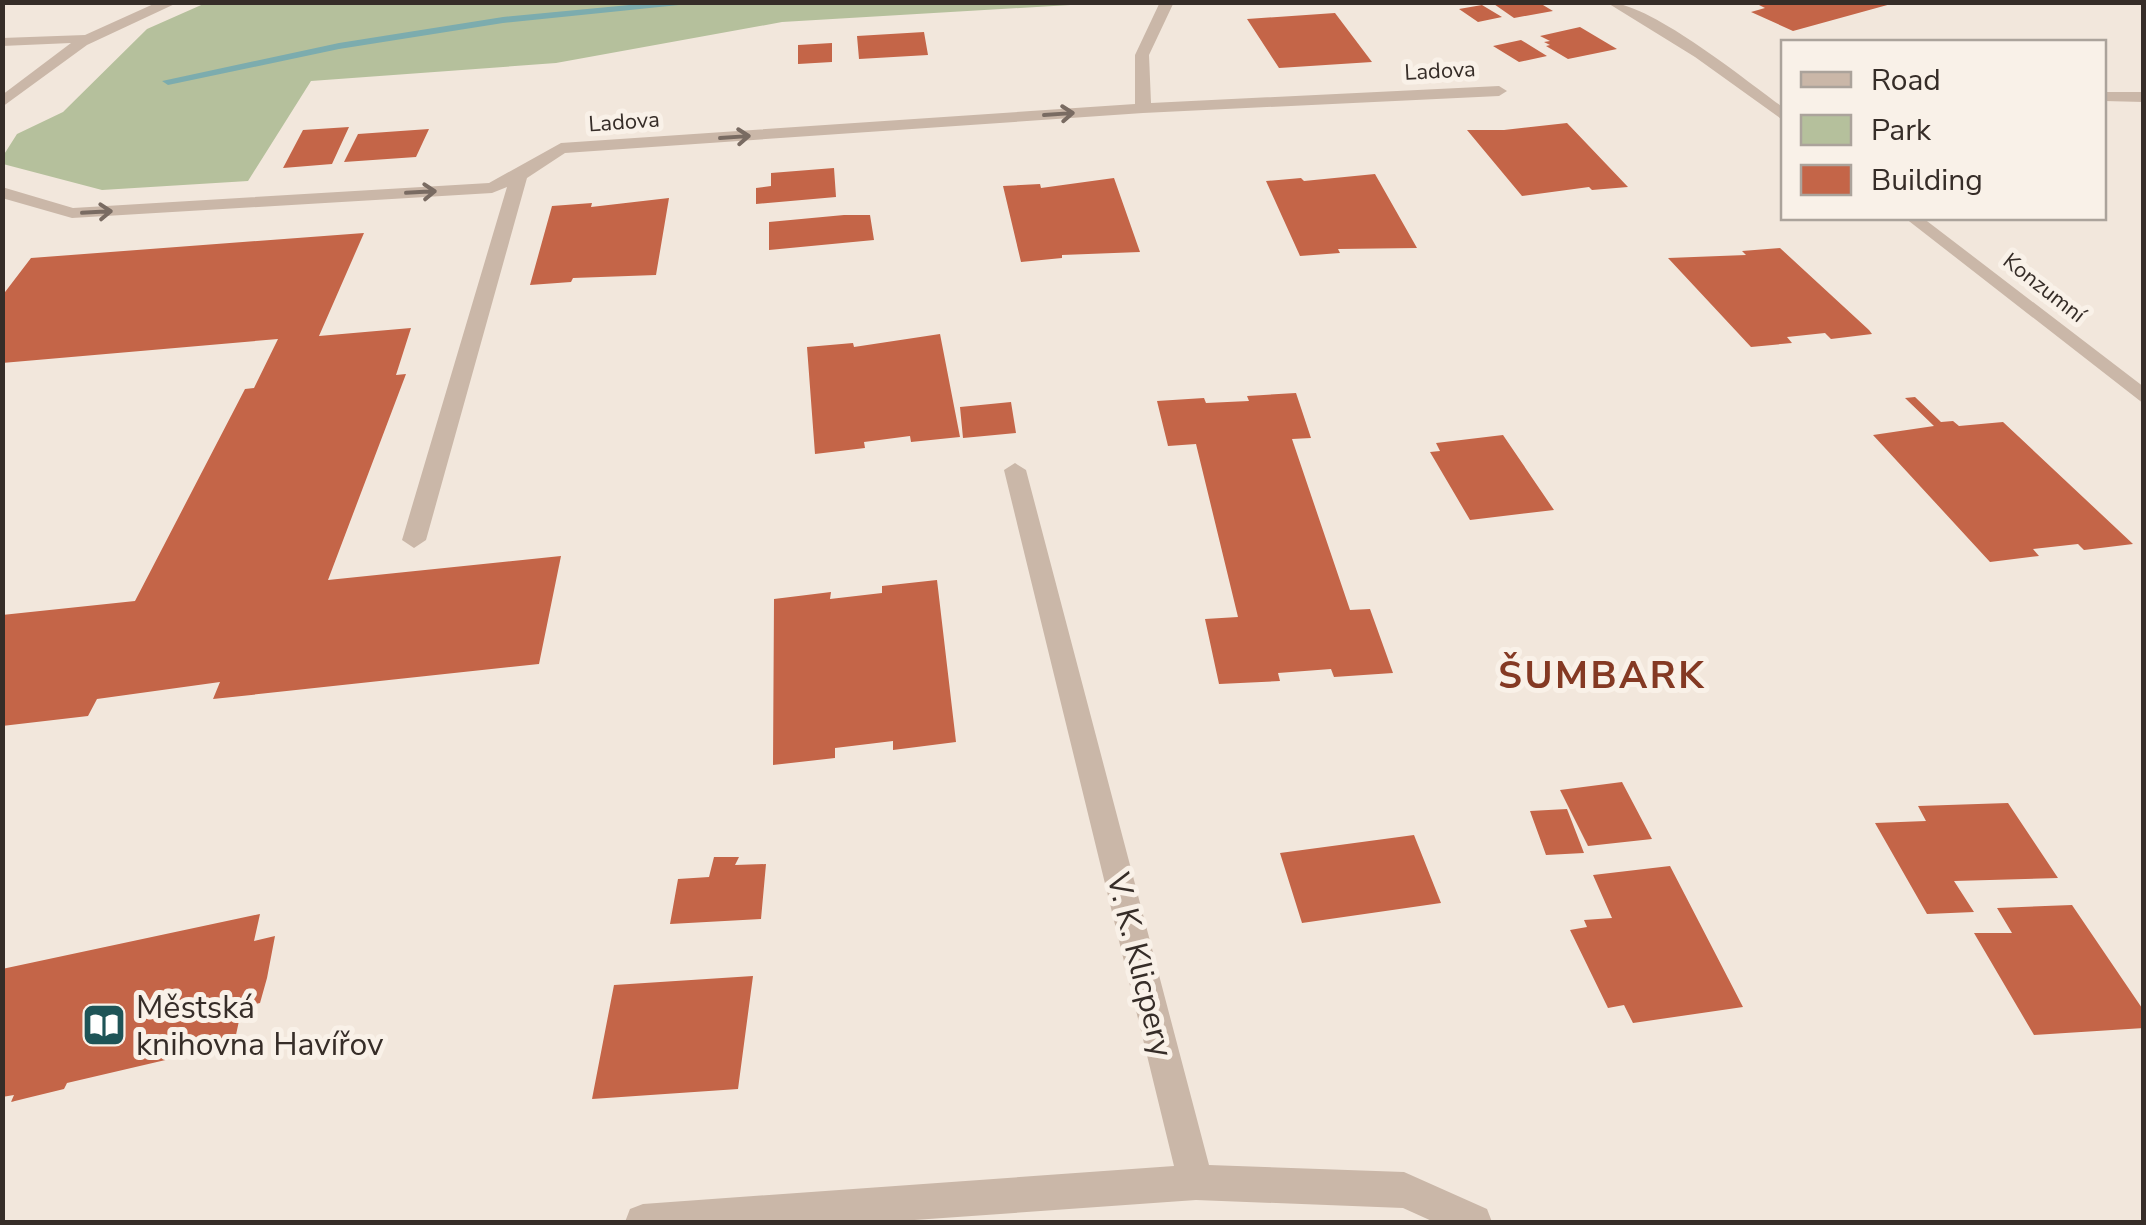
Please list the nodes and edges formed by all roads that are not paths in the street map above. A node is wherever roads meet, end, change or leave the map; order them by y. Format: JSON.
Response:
{"nodes":[{"id":1,"x":173,"y":2,"type":"edge"},
{"id":2,"x":1167,"y":2,"type":"edge"},
{"id":3,"x":1612,"y":2,"type":"edge"},
{"id":4,"x":86,"y":38,"type":"junction"},
{"id":5,"x":2,"y":42,"type":"edge"},
{"id":6,"x":1499,"y":91,"type":"dead end"},
{"id":7,"x":2144,"y":97,"type":"edge"},
{"id":8,"x":2106,"y":98,"type":"edge"},
{"id":9,"x":1762,"y":99,"type":"junction"},
{"id":10,"x":1781,"y":99,"type":"edge"},
{"id":11,"x":2,"y":103,"type":"edge"},
{"id":12,"x":1142,"y":108,"type":"junction"},
{"id":13,"x":1781,"y":114,"type":"edge"},
{"id":14,"x":520,"y":176,"type":"junction"},
{"id":15,"x":2,"y":192,"type":"edge"},
{"id":16,"x":1916,"y":220,"type":"edge"},
{"id":17,"x":2144,"y":398,"type":"edge"},
{"id":18,"x":1014,"y":470,"type":"dead end"},
{"id":19,"x":414,"y":540,"type":"dead end"},
{"id":20,"x":1196,"y":1182,"type":"junction"},
{"id":21,"x":643,"y":1222,"type":"edge"},
{"id":22,"x":1474,"y":1222,"type":"edge"}],
"edges":[{"from":1,"to":4,"type":"street"},
{"from":2,"to":12,"type":"street"},
{"from":3,"to":9,"type":"street"},
{"from":4,"to":5,"type":"street"},
{"from":4,"to":11,"type":"street"},
{"from":6,"to":12,"type":"street","name":"Ladova"},
{"from":7,"to":8,"type":"street"},
{"from":9,"to":10,"type":"street"},
{"from":9,"to":13,"type":"street"},
{"from":14,"to":12,"type":"street","name":"Ladova","one_way":true},
{"from":15,"to":14,"type":"street","name":"Ladova","one_way":true},
{"from":14,"to":19,"type":"street"},
{"from":16,"to":17,"type":"street","name":"Konzumní"},
{"from":18,"to":20,"type":"street","name":"V. K. Klicpery"},
{"from":20,"to":21,"type":"street"},
{"from":20,"to":22,"type":"street"}]}
